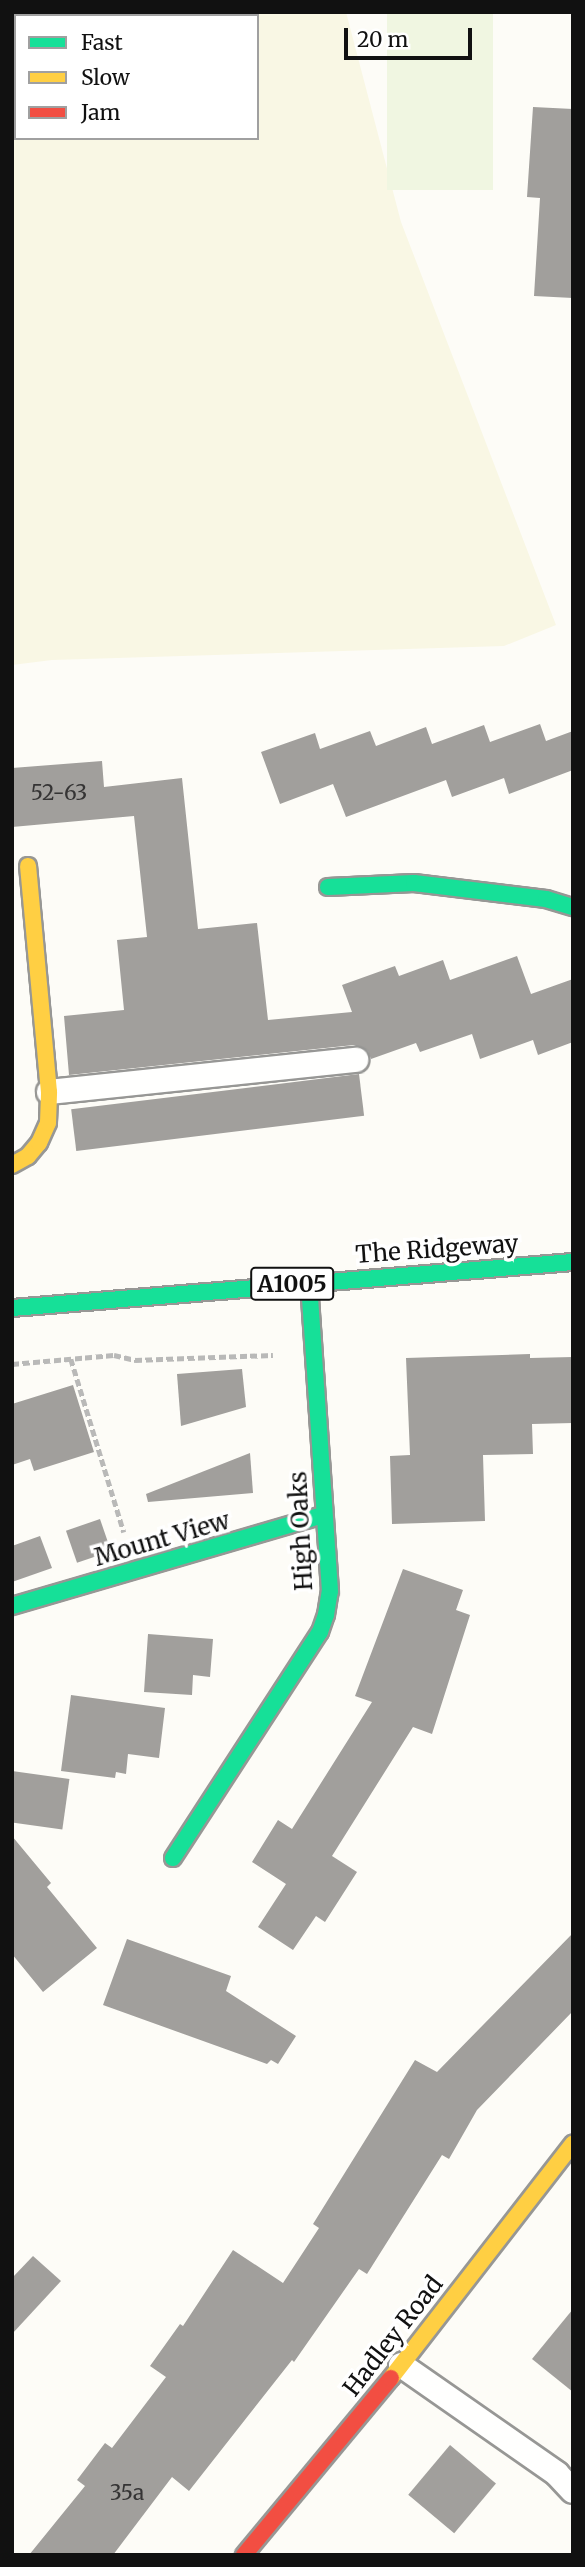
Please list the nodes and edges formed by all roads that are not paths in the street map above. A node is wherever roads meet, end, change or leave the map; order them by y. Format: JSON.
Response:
{"nodes":[{"id":1,"x":28,"y":866,"type":"dead end"},
{"id":2,"x":328,"y":887,"type":"dead end"},
{"id":3,"x":573,"y":907,"type":"edge"},
{"id":4,"x":356,"y":1060,"type":"dead end"},
{"id":5,"x":49,"y":1092,"type":"junction"},
{"id":6,"x":12,"y":1165,"type":"edge"},
{"id":7,"x":573,"y":1262,"type":"edge"},
{"id":8,"x":309,"y":1282,"type":"junction"},
{"id":9,"x":12,"y":1308,"type":"edge"},
{"id":10,"x":324,"y":1515,"type":"junction"},
{"id":11,"x":12,"y":1606,"type":"edge"},
{"id":12,"x":173,"y":1858,"type":"dead end"},
{"id":13,"x":573,"y":2143,"type":"edge"},
{"id":14,"x":401,"y":2365,"type":"junction"},
{"id":15,"x":573,"y":2491,"type":"edge"},
{"id":16,"x":244,"y":2555,"type":"edge"}],
"edges":[{"from":1,"to":5,"type":"street"},
{"from":2,"to":3,"type":"street"},
{"from":4,"to":5,"type":"lane"},
{"from":5,"to":6,"type":"street"},
{"from":7,"to":8,"type":"street","name":"The Ridgeway","number":"A1005"},
{"from":8,"to":9,"type":"street","name":"The Ridgeway","number":"A1005"},
{"from":8,"to":10,"type":"street","name":"High Oaks"},
{"from":10,"to":11,"type":"street","name":"Mount View"},
{"from":10,"to":12,"type":"street","name":"High Oaks"},
{"from":13,"to":14,"type":"street","name":"Hadley Road"},
{"from":14,"to":15,"type":"lane"},
{"from":14,"to":16,"type":"street","name":"Hadley Road"}]}
